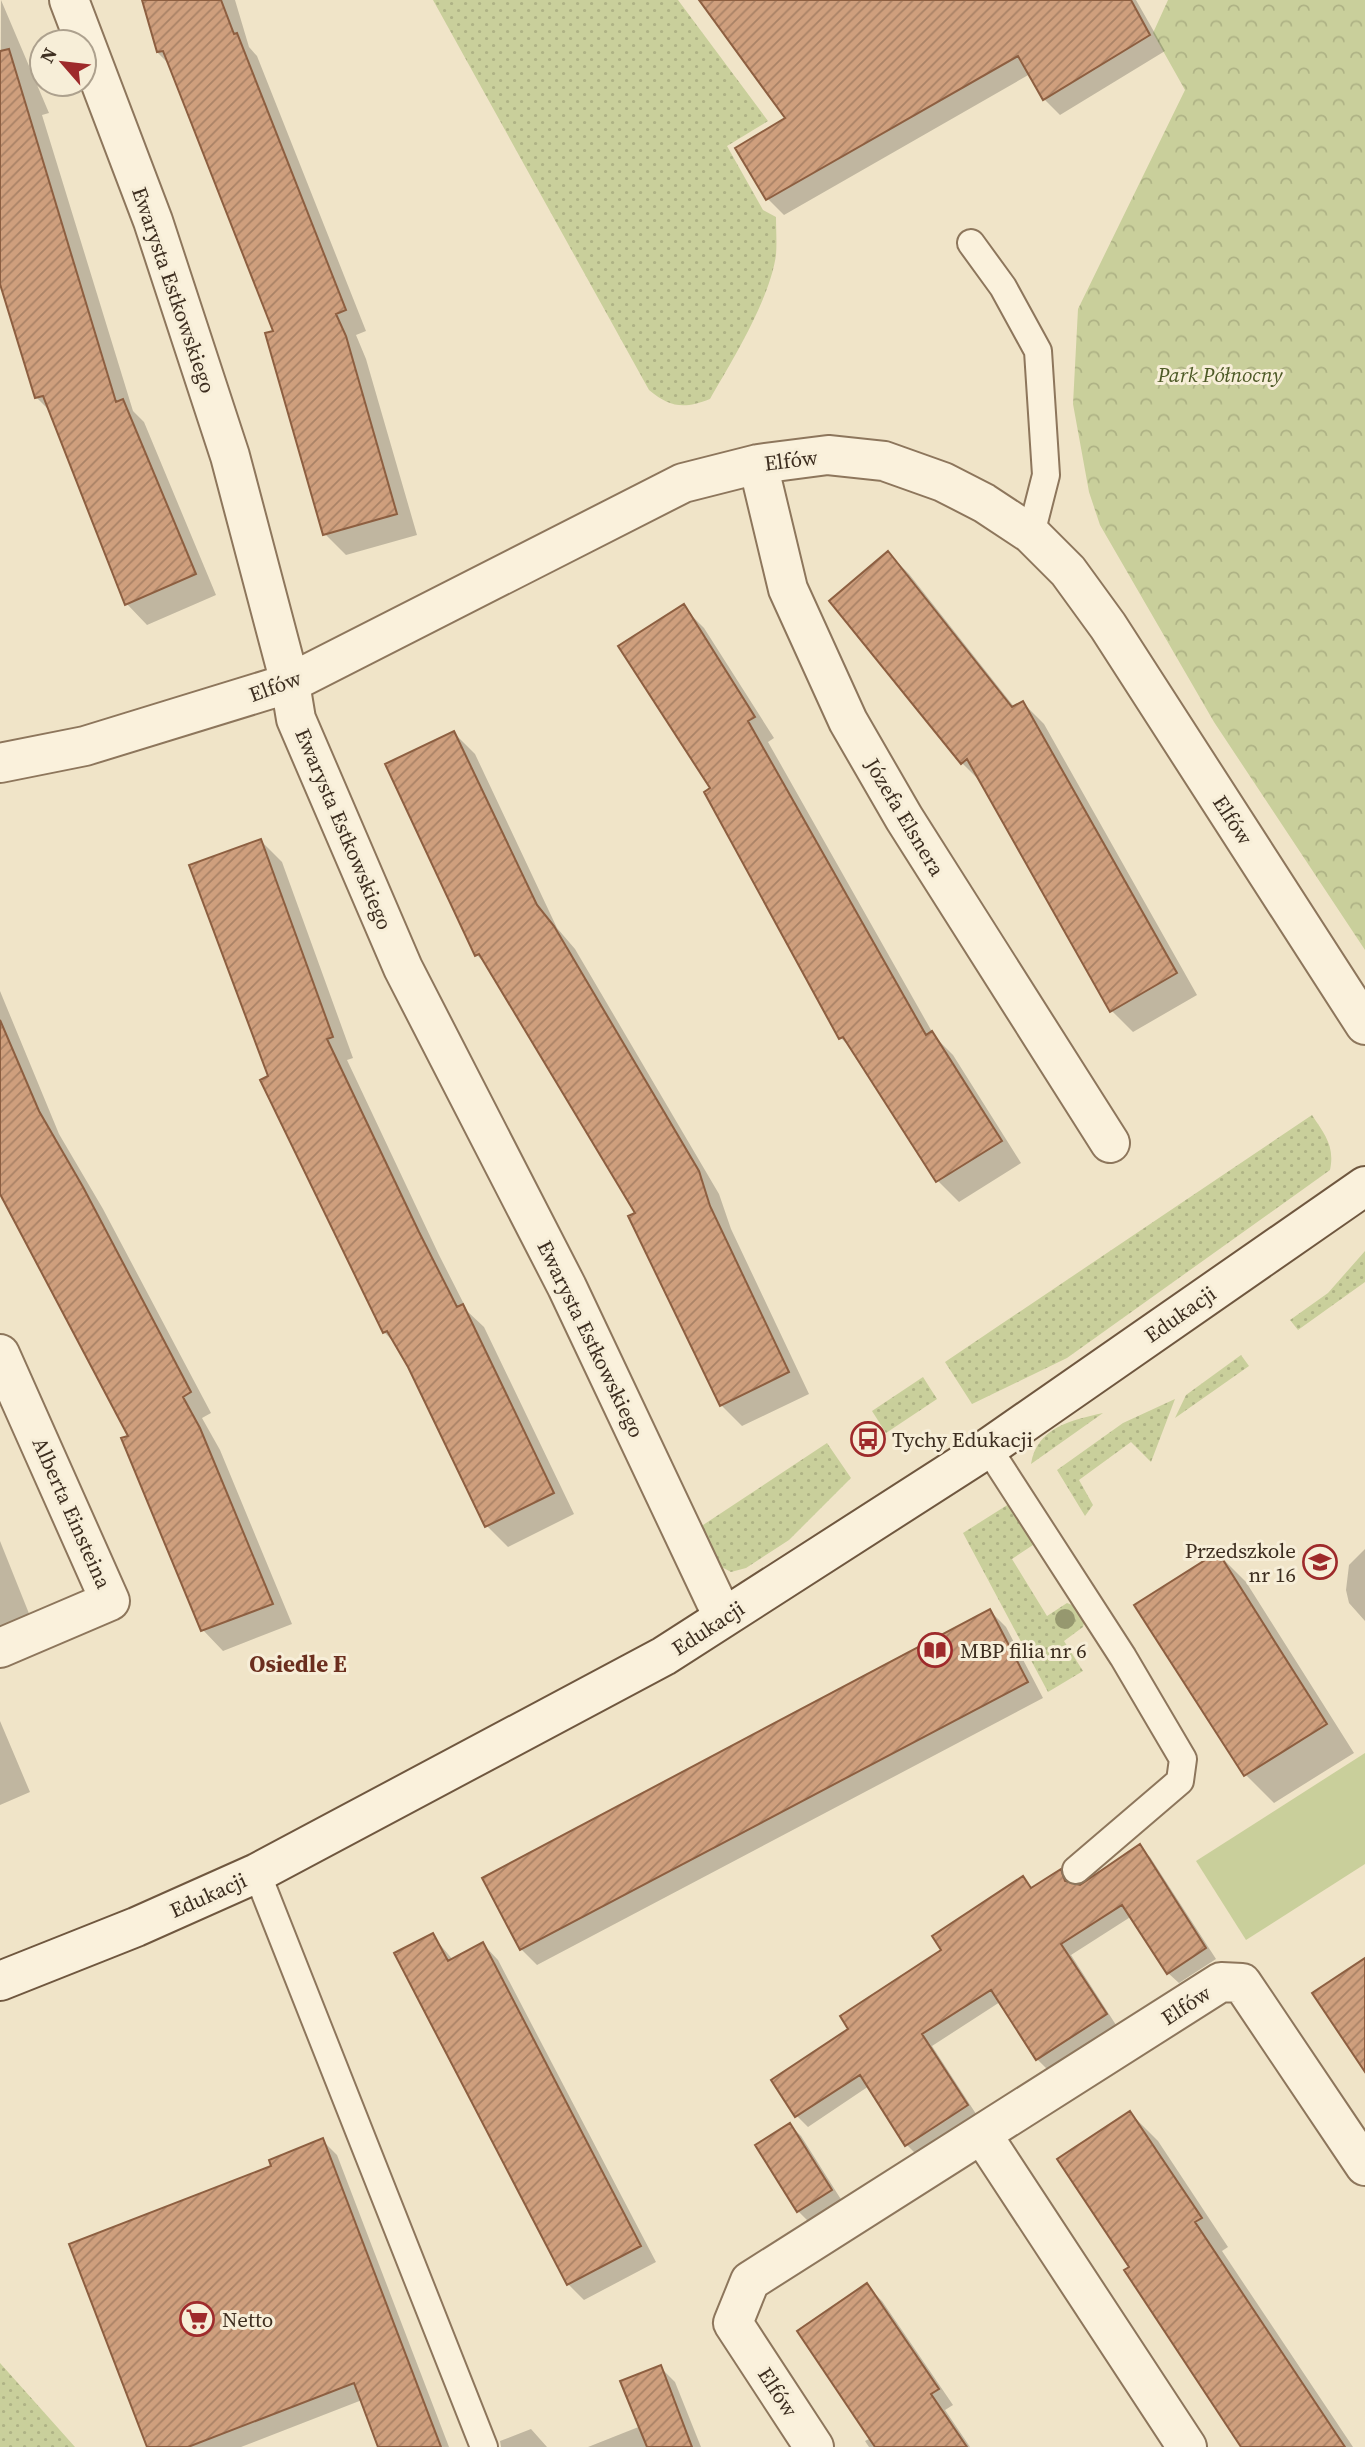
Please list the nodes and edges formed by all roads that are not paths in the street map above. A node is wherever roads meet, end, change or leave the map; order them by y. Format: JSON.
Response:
{"nodes":[{"id":1,"x":69,"y":0,"type":"edge"},
{"id":2,"x":971,"y":243,"type":"dead end"},
{"id":3,"x":758,"y":464,"type":"junction"},
{"id":4,"x":1031,"y":534,"type":"junction"},
{"id":5,"x":290,"y":683,"type":"junction"},
{"id":6,"x":0,"y":763,"type":"edge"},
{"id":7,"x":1365,"y":1025,"type":"edge"},
{"id":8,"x":1110,"y":1143,"type":"dead end"},
{"id":9,"x":1365,"y":1186,"type":"edge"},
{"id":10,"x":0,"y":1354,"type":"edge"},
{"id":11,"x":988,"y":1447,"type":"junction"},
{"id":12,"x":723,"y":1617,"type":"junction"},
{"id":13,"x":0,"y":1648,"type":"edge"},
{"id":14,"x":1076,"y":1870,"type":"dead end"},
{"id":15,"x":257,"y":1873,"type":"junction"},
{"id":16,"x":0,"y":1981,"type":"edge"},
{"id":17,"x":983,"y":2136,"type":"junction"},
{"id":18,"x":1365,"y":2166,"type":"edge"},
{"id":19,"x":484,"y":2447,"type":"edge"},
{"id":20,"x":814,"y":2447,"type":"edge"},
{"id":21,"x":1187,"y":2447,"type":"edge"}],
"edges":[{"from":1,"to":5,"type":"street","name":"Ewarysta Estkowskiego"},
{"from":2,"to":4,"type":"lane"},
{"from":3,"to":4,"type":"street","name":"Elfów"},
{"from":3,"to":5,"type":"street","name":"Elfów"},
{"from":3,"to":8,"type":"street","name":"Józefa Elsnera"},
{"from":4,"to":7,"type":"street","name":"Elfów"},
{"from":5,"to":6,"type":"street","name":"Elfów"},
{"from":5,"to":12,"type":"street","name":"Ewarysta Estkowskiego"},
{"from":9,"to":11,"type":"street","name":"Edukacji"},
{"from":10,"to":13,"type":"street","name":"Alberta Einsteina"},
{"from":11,"to":12,"type":"street","name":"Edukacji"},
{"from":11,"to":14,"type":"lane"},
{"from":12,"to":15,"type":"street","name":"Edukacji"},
{"from":15,"to":16,"type":"street","name":"Edukacji"},
{"from":15,"to":19,"type":"lane"},
{"from":17,"to":18,"type":"street","name":"Elfów"},
{"from":17,"to":20,"type":"street","name":"Elfów"},
{"from":17,"to":21,"type":"street"}]}
